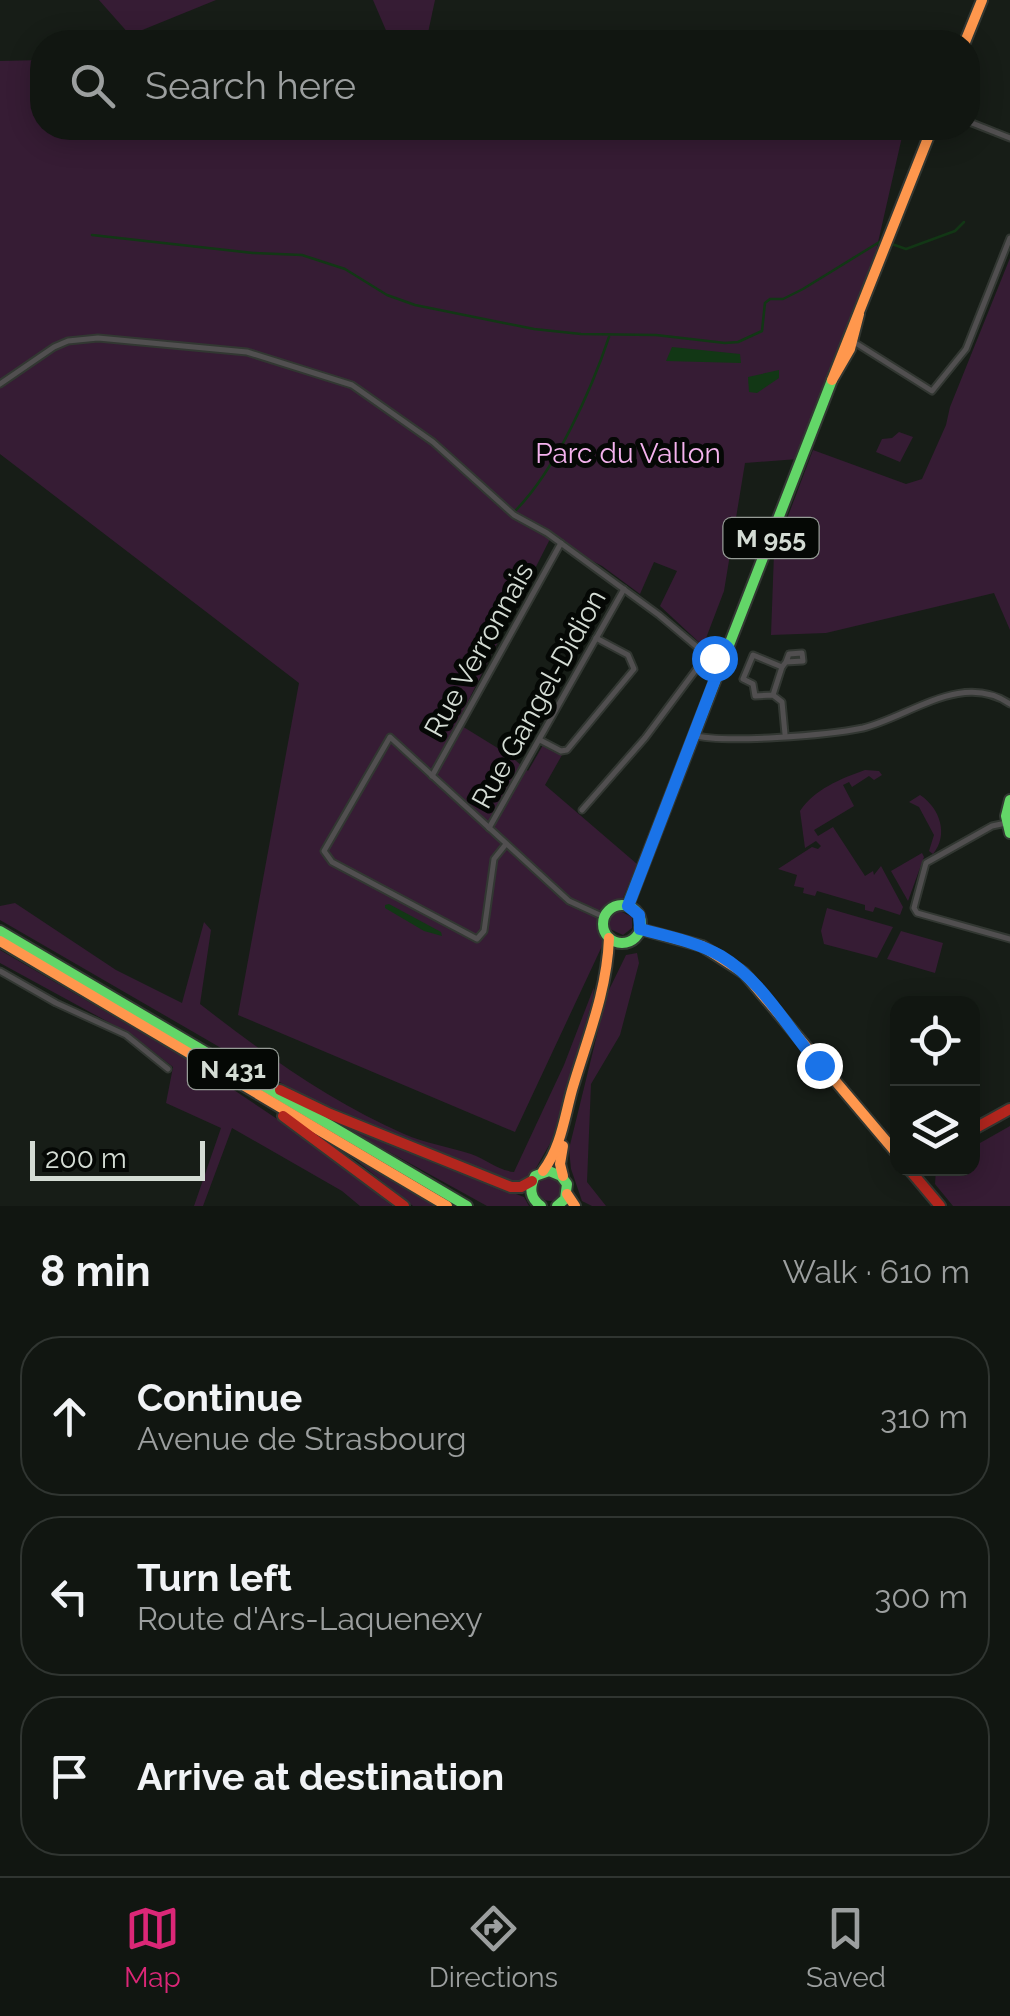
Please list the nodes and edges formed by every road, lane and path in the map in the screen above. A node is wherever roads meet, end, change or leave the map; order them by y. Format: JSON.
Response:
{"nodes":[{"id":1,"x":982,"y":0,"type":"edge"},
{"id":2,"x":970,"y":30,"type":"edge"},
{"id":3,"x":980,"y":125,"type":"edge"},
{"id":4,"x":1010,"y":138,"type":"edge"},
{"id":5,"x":927,"y":140,"type":"edge"},
{"id":6,"x":1010,"y":238,"type":"edge"},
{"id":7,"x":859,"y":314,"type":"junction"},
{"id":8,"x":852,"y":340,"type":"junction"},
{"id":9,"x":832,"y":380,"type":"junction"},
{"id":10,"x":0,"y":384,"type":"edge"},
{"id":11,"x":561,"y":544,"type":"junction"},
{"id":12,"x":624,"y":589,"type":"junction"},
{"id":13,"x":596,"y":638,"type":"junction"},
{"id":14,"x":707,"y":655,"type":"junction"},
{"id":15,"x":722,"y":661,"type":"junction"},
{"id":16,"x":773,"y":695,"type":"junction"},
{"id":17,"x":1010,"y":703,"type":"edge"},
{"id":18,"x":693,"y":734,"type":"junction"},
{"id":19,"x":785,"y":735,"type":"junction"},
{"id":20,"x":539,"y":740,"type":"junction"},
{"id":21,"x":432,"y":776,"type":"junction"},
{"id":22,"x":1010,"y":800,"type":"edge"},
{"id":23,"x":582,"y":810,"type":"dead end"},
{"id":24,"x":489,"y":828,"type":"junction"},
{"id":25,"x":1008,"y":828,"type":"edge"},
{"id":26,"x":506,"y":844,"type":"junction"},
{"id":27,"x":628,"y":906,"type":"junction"},
{"id":28,"x":604,"y":917,"type":"junction"},
{"id":29,"x":640,"y":929,"type":"junction"},
{"id":30,"x":0,"y":930,"type":"edge"},
{"id":31,"x":609,"y":938,"type":"junction"},
{"id":32,"x":1010,"y":940,"type":"edge"},
{"id":33,"x":0,"y":941,"type":"edge"},
{"id":34,"x":626,"y":942,"type":"junction"},
{"id":35,"x":608,"y":968,"type":"junction"},
{"id":36,"x":0,"y":971,"type":"edge"},
{"id":37,"x":213,"y":1062,"type":"junction"},
{"id":38,"x":168,"y":1069,"type":"dead end"},
{"id":39,"x":580,"y":1070,"type":"junction"},
{"id":40,"x":1010,"y":1109,"type":"edge"},
{"id":41,"x":980,"y":1126,"type":"edge"},
{"id":42,"x":890,"y":1146,"type":"edge"},
{"id":43,"x":544,"y":1171,"type":"junction"},
{"id":44,"x":563,"y":1176,"type":"junction"},
{"id":45,"x":915,"y":1176,"type":"edge"},
{"id":46,"x":532,"y":1181,"type":"junction"},
{"id":47,"x":567,"y":1194,"type":"junction"},
{"id":48,"x":539,"y":1205,"type":"edge"},
{"id":49,"x":404,"y":1206,"type":"edge"},
{"id":50,"x":447,"y":1206,"type":"edge"},
{"id":51,"x":467,"y":1206,"type":"edge"},
{"id":52,"x":557,"y":1206,"type":"edge"},
{"id":53,"x":575,"y":1206,"type":"edge"},
{"id":54,"x":940,"y":1206,"type":"edge"}],
"edges":[{"from":1,"to":2,"type":"main road"},
{"from":3,"to":4,"type":"street"},
{"from":5,"to":7,"type":"main road","number":"M 955"},
{"from":6,"to":8,"type":"street"},
{"from":7,"to":8,"type":"main road","number":"M 955"},
{"from":7,"to":9,"type":"main road","number":"M 955"},
{"from":8,"to":9,"type":"main road","number":"M 955"},
{"from":9,"to":15,"type":"main road","number":"M 955"},
{"from":10,"to":11,"type":"street"},
{"from":11,"to":12,"type":"street"},
{"from":11,"to":21,"type":"street","name":"Rue Verronnais"},
{"from":12,"to":13,"type":"street","name":"Rue Gangel-Didion"},
{"from":12,"to":14,"type":"street"},
{"from":13,"to":20,"type":"street","name":"Rue Gangel-Didion"},
{"from":13,"to":20,"type":"street"},
{"from":14,"to":15,"type":"street"},
{"from":14,"to":23,"type":"street"},
{"from":15,"to":18,"type":"main road","number":"M 955"},
{"from":16,"to":16,"type":"street"},
{"from":16,"to":19,"type":"street"},
{"from":17,"to":19,"type":"street"},
{"from":18,"to":19,"type":"street"},
{"from":18,"to":27,"type":"main road","number":"M 955"},
{"from":20,"to":24,"type":"street","name":"Rue Gangel-Didion"},
{"from":21,"to":24,"type":"street"},
{"from":21,"to":26,"type":"street"},
{"from":22,"to":25,"type":"main road"},
{"from":24,"to":26,"type":"street"},
{"from":25,"to":32,"type":"street"},
{"from":26,"to":28,"type":"street"},
{"from":27,"to":28,"type":"main road"},
{"from":27,"to":29,"type":"main road"},
{"from":28,"to":31,"type":"main road"},
{"from":29,"to":34,"type":"main road"},
{"from":29,"to":42,"type":"main road"},
{"from":30,"to":37,"type":"main road","number":"N 431"},
{"from":31,"to":34,"type":"main road"},
{"from":31,"to":35,"type":"main road"},
{"from":33,"to":37,"type":"main road","number":"N 431"},
{"from":34,"to":35,"type":"main road"},
{"from":35,"to":39,"type":"main road"},
{"from":36,"to":38,"type":"street"},
{"from":37,"to":46,"type":"main road"},
{"from":37,"to":49,"type":"main road"},
{"from":37,"to":50,"type":"main road","number":"N 431"},
{"from":37,"to":51,"type":"main road","number":"N 431"},
{"from":39,"to":43,"type":"main road"},
{"from":39,"to":44,"type":"main road"},
{"from":40,"to":41,"type":"main road"},
{"from":43,"to":44,"type":"main road"},
{"from":43,"to":46,"type":"main road"},
{"from":44,"to":47,"type":"main road"},
{"from":45,"to":54,"type":"main road"},
{"from":46,"to":48,"type":"main road"},
{"from":47,"to":52,"type":"main road"},
{"from":47,"to":53,"type":"main road"}]}
